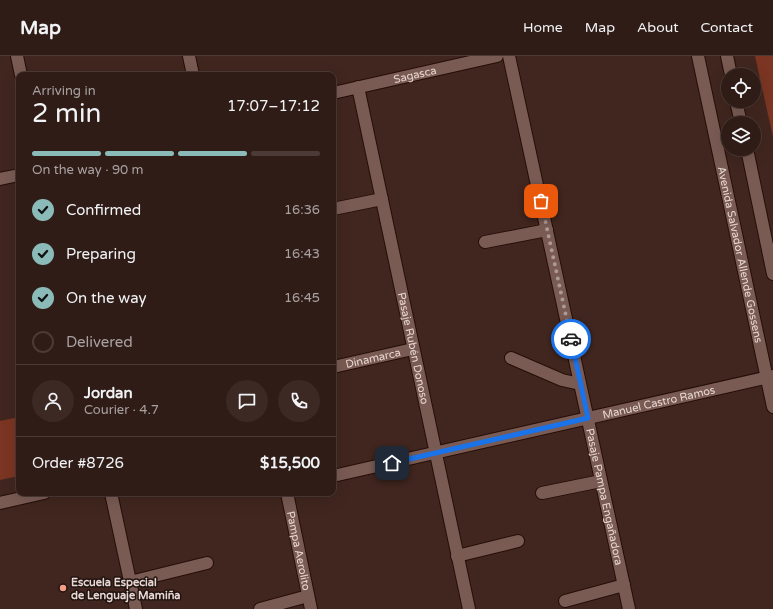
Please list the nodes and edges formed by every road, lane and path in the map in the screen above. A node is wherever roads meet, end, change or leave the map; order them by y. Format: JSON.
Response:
{"nodes":[{"id":1,"x":16,"y":56,"type":"edge"},
{"id":2,"x":189,"y":56,"type":"edge"},
{"id":3,"x":498,"y":56,"type":"edge"},
{"id":4,"x":509,"y":56,"type":"edge"},
{"id":5,"x":698,"y":56,"type":"edge"},
{"id":6,"x":727,"y":56,"type":"edge"},
{"id":7,"x":730,"y":68,"type":"edge"},
{"id":8,"x":20,"y":72,"type":"edge"},
{"id":9,"x":192,"y":72,"type":"edge"},
{"id":10,"x":358,"y":87,"type":"junction"},
{"id":11,"x":336,"y":92,"type":"edge"},
{"id":12,"x":748,"y":156,"type":"edge"},
{"id":13,"x":16,"y":176,"type":"edge"},
{"id":14,"x":0,"y":179,"type":"edge"},
{"id":15,"x":382,"y":199,"type":"junction"},
{"id":16,"x":336,"y":208,"type":"edge"},
{"id":17,"x":547,"y":230,"type":"junction"},
{"id":18,"x":485,"y":242,"type":"dead end"},
{"id":19,"x":773,"y":274,"type":"edge"},
{"id":20,"x":413,"y":349,"type":"junction"},
{"id":21,"x":511,"y":358,"type":"dead end"},
{"id":22,"x":336,"y":366,"type":"edge"},
{"id":23,"x":770,"y":376,"type":"edge"},
{"id":24,"x":580,"y":384,"type":"junction"},
{"id":25,"x":773,"y":407,"type":"edge"},
{"id":26,"x":588,"y":418,"type":"junction"},
{"id":27,"x":436,"y":453,"type":"junction"},
{"id":28,"x":336,"y":475,"type":"edge"},
{"id":29,"x":601,"y":481,"type":"junction"},
{"id":30,"x":542,"y":494,"type":"dead end"},
{"id":31,"x":31,"y":496,"type":"edge"},
{"id":32,"x":112,"y":496,"type":"edge"},
{"id":33,"x":288,"y":496,"type":"edge"},
{"id":34,"x":0,"y":503,"type":"edge"},
{"id":35,"x":518,"y":541,"type":"dead end"},
{"id":36,"x":457,"y":556,"type":"junction"},
{"id":37,"x":207,"y":563,"type":"dead end"},
{"id":38,"x":130,"y":582,"type":"junction"},
{"id":39,"x":624,"y":585,"type":"junction"},
{"id":40,"x":308,"y":596,"type":"junction"},
{"id":41,"x":565,"y":601,"type":"dead end"},
{"id":42,"x":136,"y":609,"type":"edge"},
{"id":43,"x":260,"y":609,"type":"edge"},
{"id":44,"x":311,"y":609,"type":"edge"},
{"id":45,"x":469,"y":609,"type":"edge"},
{"id":46,"x":629,"y":609,"type":"edge"}],
"edges":[{"from":1,"to":8,"type":"street"},
{"from":2,"to":9,"type":"street"},
{"from":3,"to":10,"type":"street","name":"Sagasca"},
{"from":4,"to":17,"type":"street","name":"Pasaje Pampa Engañadora"},
{"from":5,"to":23,"type":"street","name":"Avenida Salvador Allende Gossens"},
{"from":6,"to":7,"type":"street"},
{"from":10,"to":11,"type":"street","name":"Sagasca"},
{"from":10,"to":15,"type":"street","name":"Pasaje Rubén Donoso"},
{"from":12,"to":19,"type":"street"},
{"from":13,"to":14,"type":"street"},
{"from":15,"to":16,"type":"street"},
{"from":15,"to":20,"type":"street","name":"Pasaje Rubén Donoso"},
{"from":17,"to":18,"type":"street"},
{"from":17,"to":24,"type":"street","name":"Pasaje Pampa Engañadora"},
{"from":20,"to":22,"type":"street","name":"Dinamarca"},
{"from":20,"to":27,"type":"street","name":"Pasaje Rubén Donoso"},
{"from":21,"to":24,"type":"street"},
{"from":23,"to":25,"type":"street","name":"Avenida Salvador Allende Gossens"},
{"from":23,"to":26,"type":"street","name":"Manuel Castro Ramos"},
{"from":24,"to":26,"type":"street","name":"Pasaje Pampa Engañadora"},
{"from":26,"to":27,"type":"street","name":"Manuel Castro Ramos"},
{"from":26,"to":29,"type":"street","name":"Pasaje Pampa Engañadora"},
{"from":27,"to":28,"type":"street","name":"Manuel Castro Ramos"},
{"from":27,"to":36,"type":"street","name":"Pasaje Rubén Donoso"},
{"from":29,"to":30,"type":"street"},
{"from":29,"to":39,"type":"street","name":"Pasaje Pampa Engañadora"},
{"from":31,"to":34,"type":"street"},
{"from":32,"to":38,"type":"street"},
{"from":33,"to":40,"type":"street","name":"Pampa Aerolito"},
{"from":35,"to":36,"type":"street"},
{"from":36,"to":45,"type":"street","name":"Pasaje Rubén Donoso"},
{"from":37,"to":38,"type":"street"},
{"from":38,"to":42,"type":"street"},
{"from":39,"to":41,"type":"street"},
{"from":39,"to":46,"type":"street","name":"Pasaje Pampa Engañadora"},
{"from":40,"to":43,"type":"street"},
{"from":40,"to":44,"type":"street","name":"Pampa Aerolito"}]}
